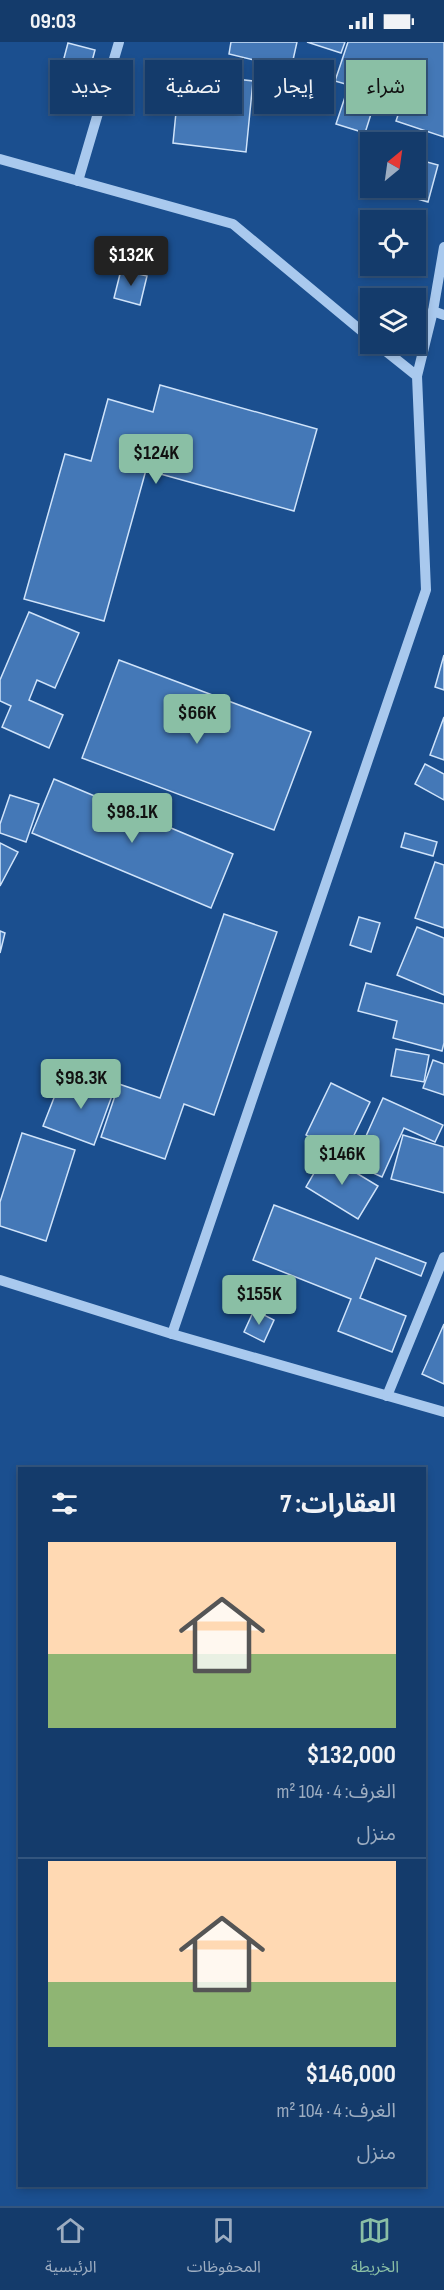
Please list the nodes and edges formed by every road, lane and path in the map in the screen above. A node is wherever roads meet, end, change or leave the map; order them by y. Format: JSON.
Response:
{"nodes":[{"id":1,"x":119,"y":42,"type":"edge"},
{"id":2,"x":0,"y":159,"type":"edge"},
{"id":3,"x":78,"y":181,"type":"junction"},
{"id":4,"x":444,"y":247,"type":"edge"},
{"id":5,"x":433,"y":311,"type":"junction"},
{"id":6,"x":444,"y":315,"type":"edge"},
{"id":7,"x":360,"y":330,"type":"edge"},
{"id":8,"x":390,"y":354,"type":"edge"},
{"id":9,"x":417,"y":376,"type":"junction"},
{"id":10,"x":444,"y":1257,"type":"edge"},
{"id":11,"x":0,"y":1280,"type":"edge"},
{"id":12,"x":172,"y":1334,"type":"junction"},
{"id":13,"x":387,"y":1396,"type":"junction"},
{"id":14,"x":444,"y":1412,"type":"edge"}],
"edges":[{"from":1,"to":3,"type":"street"},
{"from":2,"to":3,"type":"street"},
{"from":3,"to":7,"type":"street"},
{"from":4,"to":5,"type":"street"},
{"from":5,"to":6,"type":"street"},
{"from":5,"to":9,"type":"street"},
{"from":8,"to":9,"type":"street"},
{"from":9,"to":12,"type":"street"},
{"from":10,"to":13,"type":"street"},
{"from":11,"to":12,"type":"street"},
{"from":12,"to":13,"type":"street"},
{"from":13,"to":14,"type":"street"}]}
